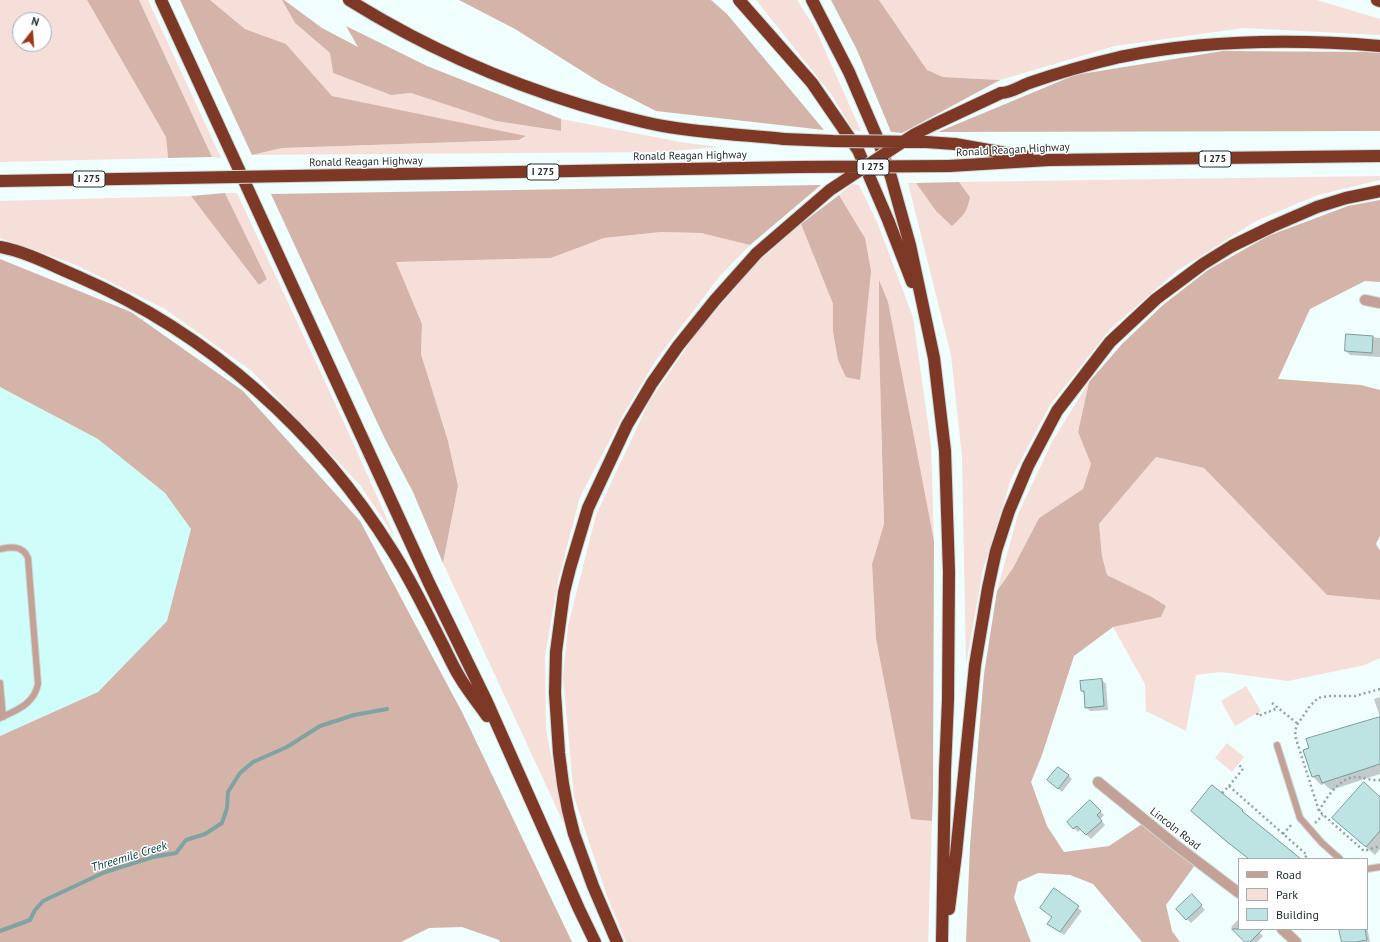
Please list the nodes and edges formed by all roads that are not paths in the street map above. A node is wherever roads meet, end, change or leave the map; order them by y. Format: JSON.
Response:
{"nodes":[{"id":1,"x":161,"y":0,"type":"edge"},
{"id":2,"x":349,"y":0,"type":"edge"},
{"id":3,"x":739,"y":0,"type":"edge"},
{"id":4,"x":812,"y":0,"type":"edge"},
{"id":5,"x":1380,"y":46,"type":"edge"},
{"id":6,"x":1380,"y":156,"type":"edge"},
{"id":7,"x":1049,"y":160,"type":"junction"},
{"id":8,"x":0,"y":181,"type":"edge"},
{"id":9,"x":1380,"y":191,"type":"edge"},
{"id":10,"x":0,"y":247,"type":"edge"},
{"id":11,"x":1365,"y":300,"type":"dead end"},
{"id":12,"x":1380,"y":303,"type":"edge"},
{"id":13,"x":924,"y":309,"type":"junction"},
{"id":14,"x":0,"y":549,"type":"edge"},
{"id":15,"x":0,"y":684,"type":"edge"},
{"id":16,"x":1,"y":718,"type":"edge"},
{"id":17,"x":503,"y":739,"type":"junction"},
{"id":18,"x":1277,"y":745,"type":"dead end"},
{"id":19,"x":1098,"y":782,"type":"dead end"},
{"id":20,"x":1339,"y":858,"type":"edge"},
{"id":21,"x":1380,"y":866,"type":"edge"},
{"id":22,"x":1368,"y":869,"type":"edge"},
{"id":23,"x":1238,"y":891,"type":"edge"},
{"id":24,"x":1283,"y":930,"type":"edge"},
{"id":25,"x":595,"y":942,"type":"edge"},
{"id":26,"x":617,"y":942,"type":"edge"},
{"id":27,"x":943,"y":942,"type":"edge"},
{"id":28,"x":1296,"y":942,"type":"edge"}],
"edges":[{"from":1,"to":17,"type":"highway"},
{"from":2,"to":7,"type":"highway","bridge":true},
{"from":3,"to":13,"type":"highway"},
{"from":4,"to":13,"type":"highway"},
{"from":5,"to":26,"type":"highway","bridge":true},
{"from":6,"to":7,"type":"highway","name":"Ronald Reagan Highway","number":"I 275"},
{"from":7,"to":8,"type":"highway","name":"Ronald Reagan Highway","number":"I 275","bridge":true},
{"from":9,"to":27,"type":"highway"},
{"from":10,"to":17,"type":"highway"},
{"from":11,"to":12,"type":"street"},
{"from":13,"to":27,"type":"highway"},
{"from":14,"to":16,"type":"lane"},
{"from":15,"to":16,"type":"lane"},
{"from":17,"to":25,"type":"highway"},
{"from":18,"to":20,"type":"lane"},
{"from":19,"to":23,"type":"street","name":"Lincoln Road"},
{"from":21,"to":22,"type":"lane"},
{"from":24,"to":28,"type":"street"}]}
